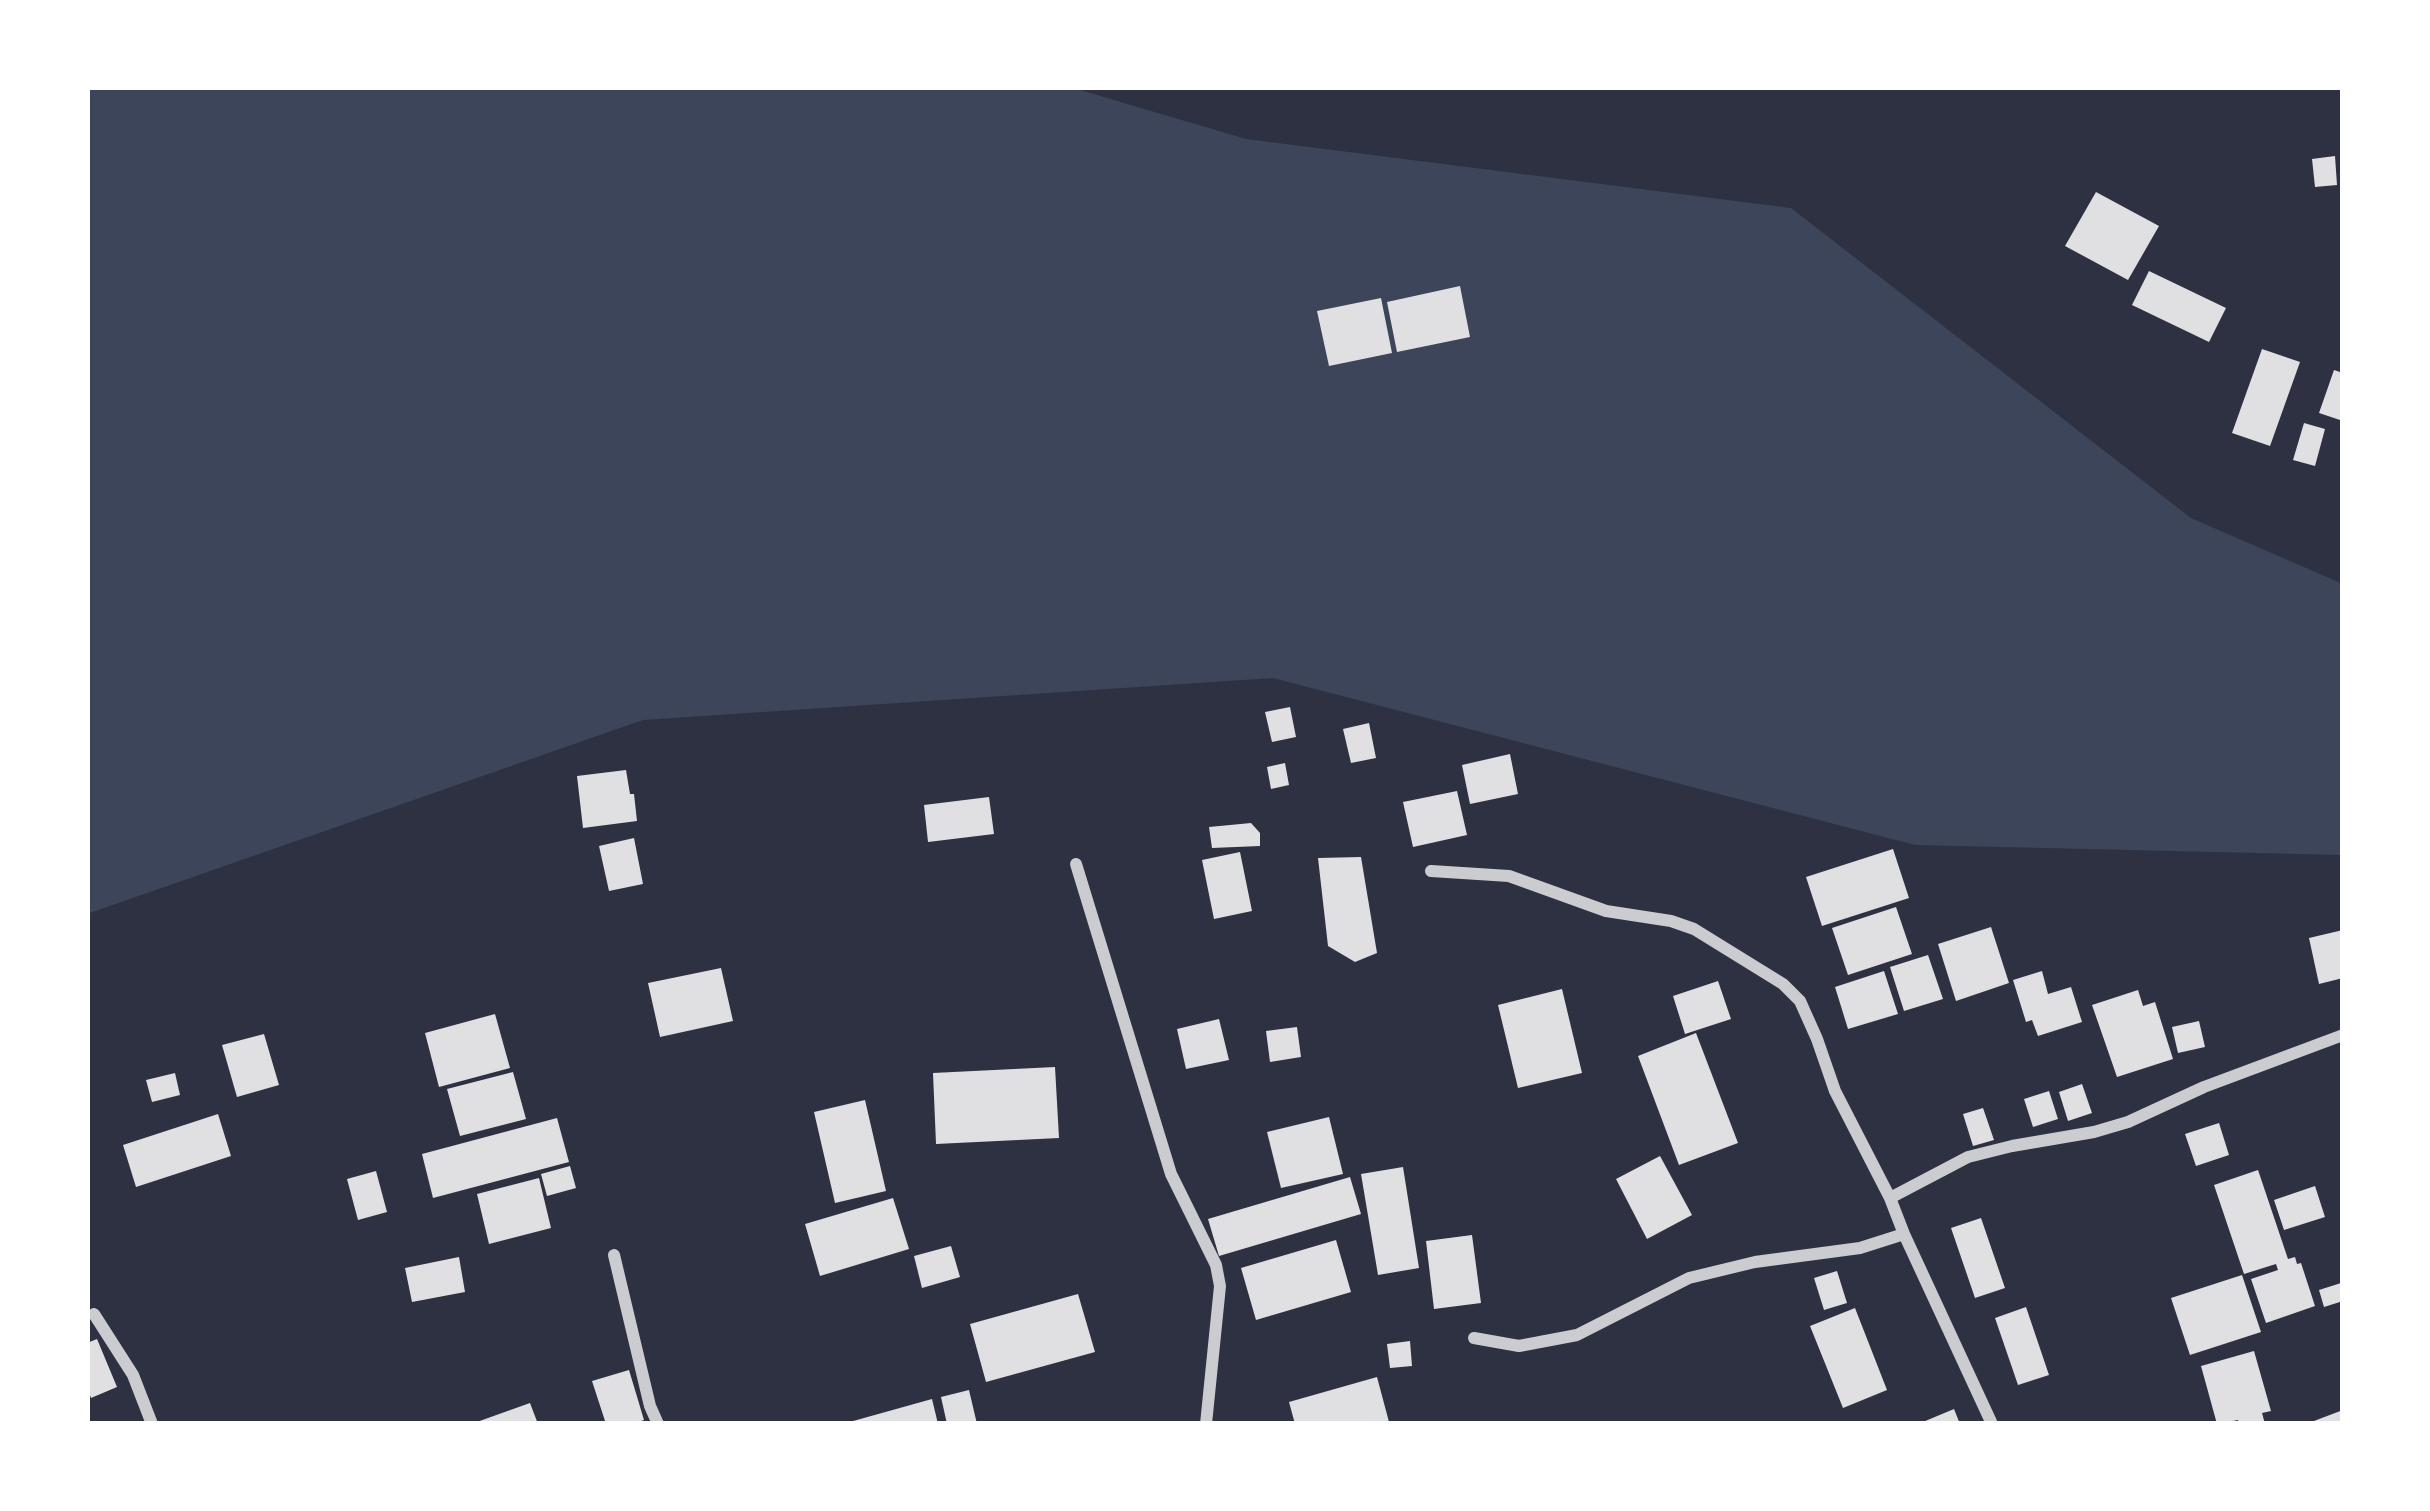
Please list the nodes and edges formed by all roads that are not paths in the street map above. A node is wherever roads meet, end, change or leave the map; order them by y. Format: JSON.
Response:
{"nodes":[{"id":1,"x":1076,"y":864,"type":"dead end"},
{"id":2,"x":1431,"y":871,"type":"dead end"},
{"id":3,"x":2343,"y":1035,"type":"edge"},
{"id":4,"x":1891,"y":1198,"type":"junction"},
{"id":5,"x":1904,"y":1234,"type":"junction"},
{"id":6,"x":614,"y":1255,"type":"dead end"},
{"id":7,"x":94,"y":1314,"type":"dead end"},
{"id":8,"x":1474,"y":1338,"type":"dead end"},
{"id":9,"x":152,"y":1424,"type":"edge"},
{"id":10,"x":658,"y":1424,"type":"edge"},
{"id":11,"x":1206,"y":1424,"type":"edge"},
{"id":12,"x":1991,"y":1424,"type":"edge"}],
"edges":[{"from":1,"to":11,"type":"street"},
{"from":2,"to":4,"type":"street"},
{"from":3,"to":4,"type":"street"},
{"from":4,"to":5,"type":"street"},
{"from":5,"to":8,"type":"street"},
{"from":5,"to":12,"type":"street"},
{"from":6,"to":10,"type":"street"},
{"from":7,"to":9,"type":"street"}]}
